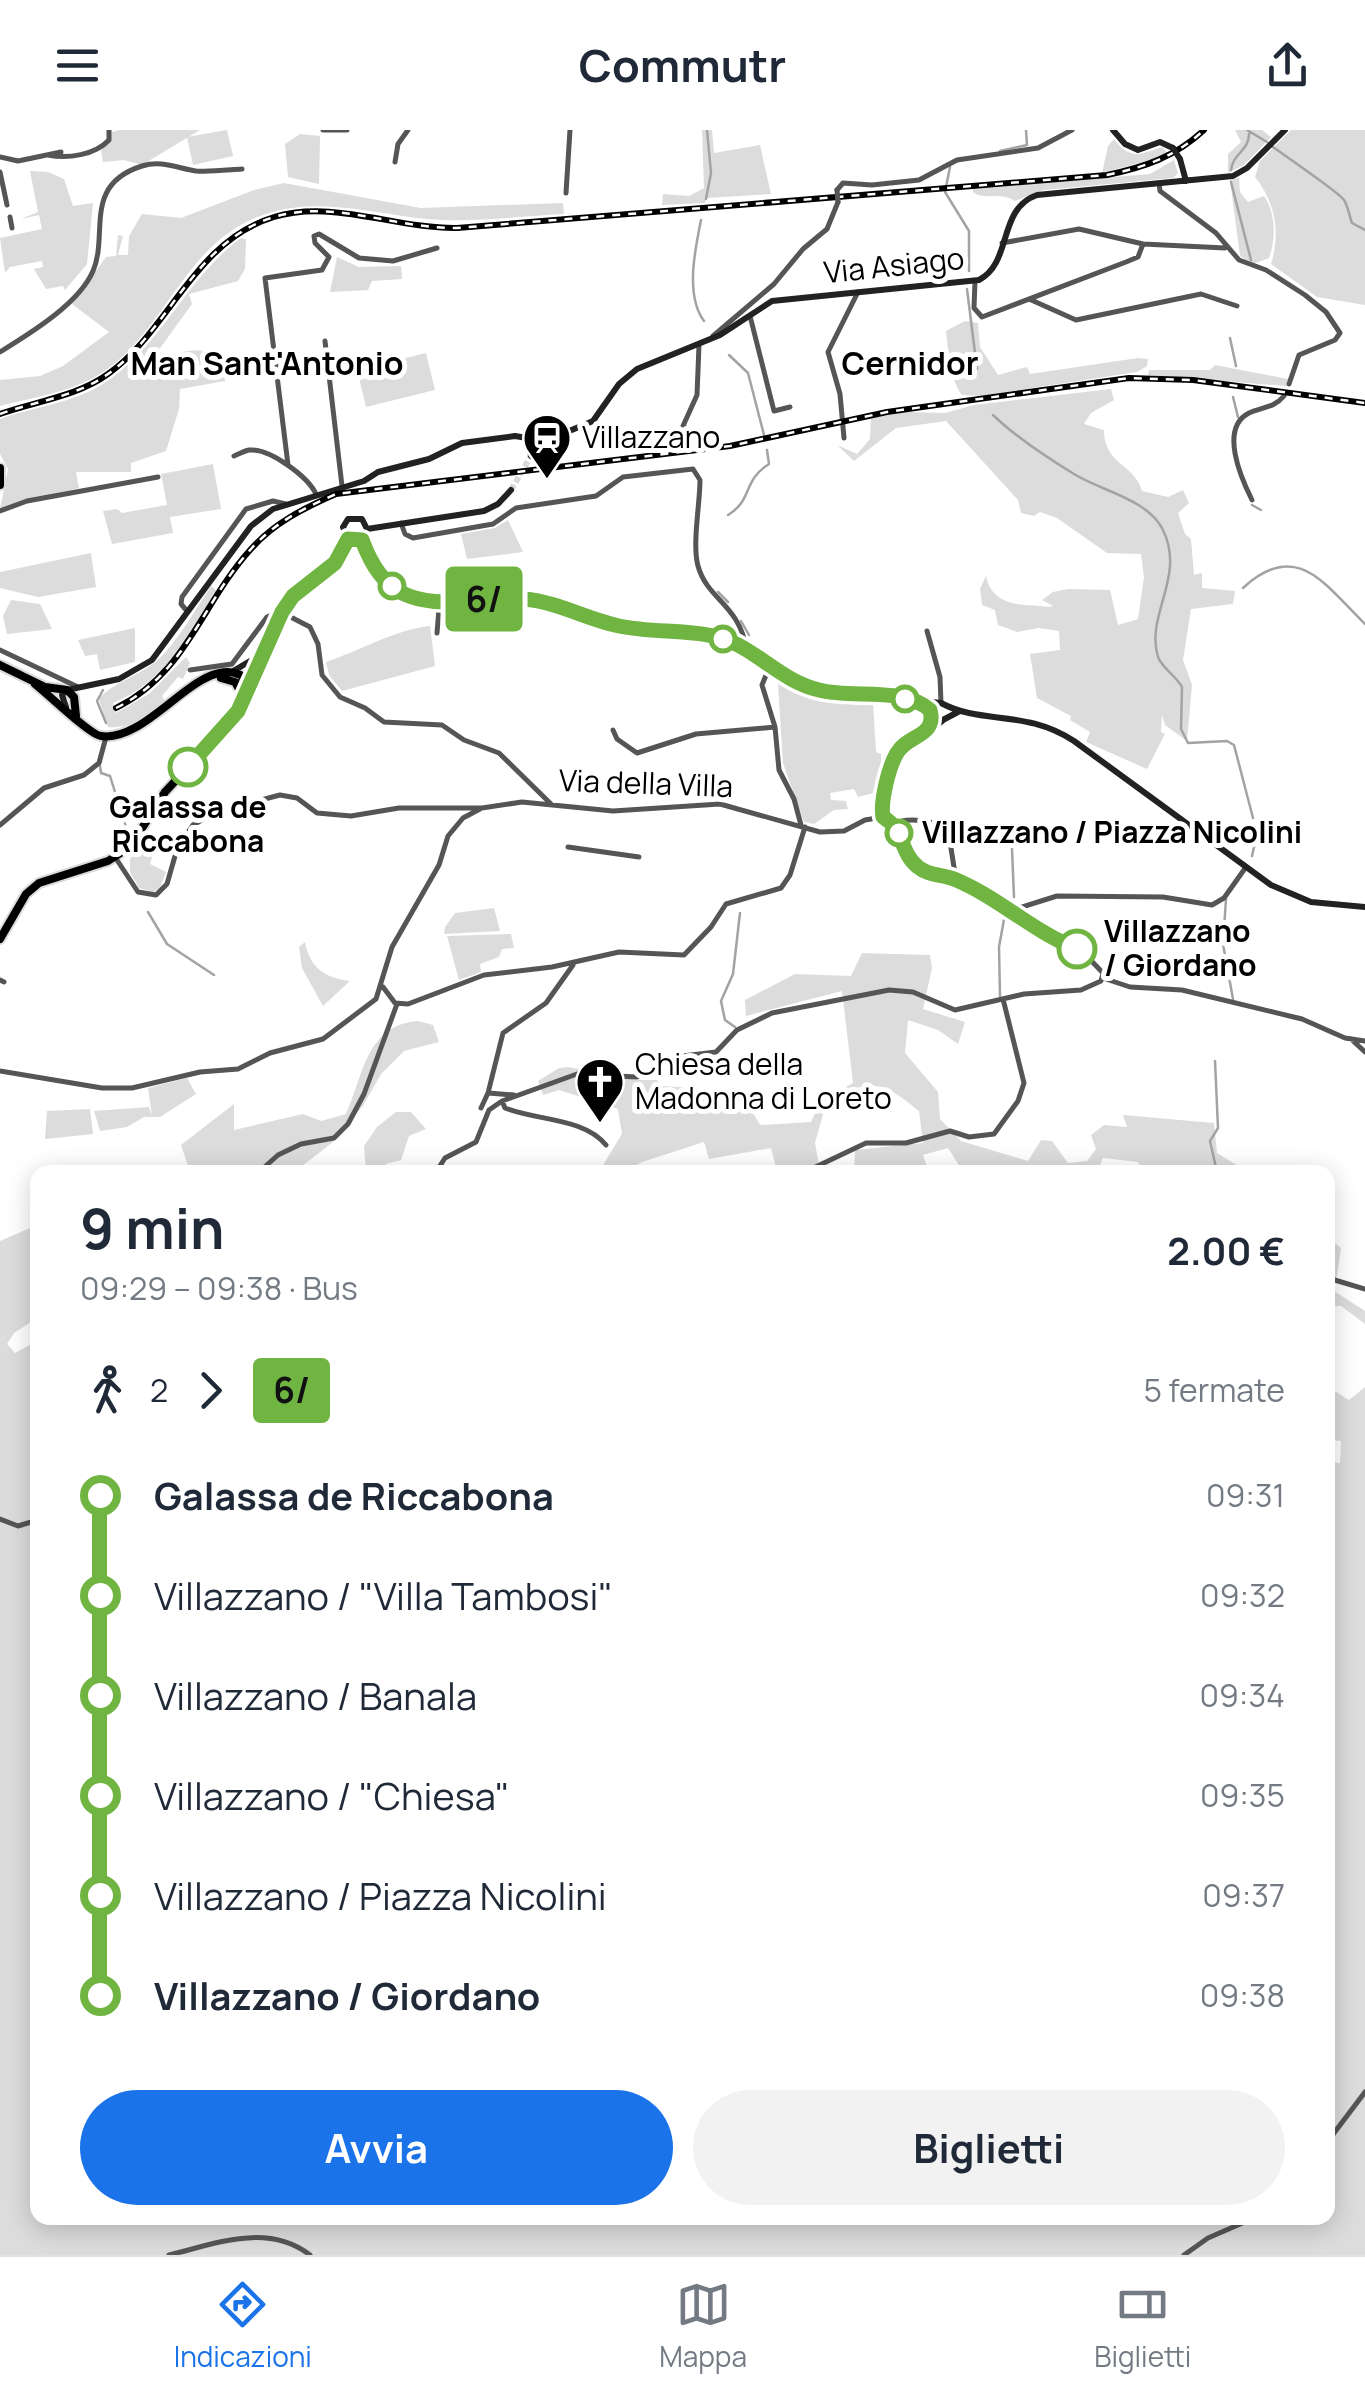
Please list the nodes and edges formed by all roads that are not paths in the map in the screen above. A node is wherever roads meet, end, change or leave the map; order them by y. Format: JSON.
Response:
{"nodes":[{"id":1,"x":109,"y":130,"type":"edge"},
{"id":2,"x":323,"y":130,"type":"edge"},
{"id":3,"x":347,"y":130,"type":"edge"},
{"id":4,"x":408,"y":130,"type":"edge"},
{"id":5,"x":570,"y":130,"type":"edge"},
{"id":6,"x":1072,"y":130,"type":"edge"},
{"id":7,"x":1113,"y":130,"type":"edge"},
{"id":8,"x":1285,"y":130,"type":"edge"},
{"id":9,"x":61,"y":152,"type":"dead end"},
{"id":10,"x":48,"y":155,"type":"junction"},
{"id":11,"x":0,"y":157,"type":"edge"},
{"id":12,"x":395,"y":162,"type":"dead end"},
{"id":13,"x":242,"y":169,"type":"dead end"},
{"id":14,"x":0,"y":172,"type":"edge"},
{"id":15,"x":1186,"y":181,"type":"junction"},
{"id":16,"x":1159,"y":184,"type":"junction"},
{"id":17,"x":566,"y":193,"type":"dead end"},
{"id":18,"x":7,"y":205,"type":"dead end"},
{"id":19,"x":10,"y":218,"type":"dead end"},
{"id":20,"x":12,"y":228,"type":"dead end"},
{"id":21,"x":1002,"y":242,"type":"junction"},
{"id":22,"x":1143,"y":244,"type":"junction"},
{"id":23,"x":438,"y":248,"type":"dead end"},
{"id":24,"x":1225,"y":248,"type":"dead end"},
{"id":25,"x":975,"y":282,"type":"junction"},
{"id":26,"x":858,"y":292,"type":"junction"},
{"id":27,"x":1029,"y":300,"type":"junction"},
{"id":28,"x":1237,"y":306,"type":"dead end"},
{"id":29,"x":750,"y":316,"type":"junction"},
{"id":30,"x":711,"y":340,"type":"junction"},
{"id":31,"x":324,"y":341,"type":"dead end"},
{"id":32,"x":699,"y":345,"type":"junction"},
{"id":33,"x":0,"y":352,"type":"edge"},
{"id":34,"x":1289,"y":384,"type":"dead end"},
{"id":35,"x":1284,"y":396,"type":"dead end"},
{"id":36,"x":790,"y":407,"type":"dead end"},
{"id":37,"x":547,"y":428,"type":"junction"},
{"id":38,"x":567,"y":432,"type":"junction"},
{"id":39,"x":528,"y":437,"type":"junction"},
{"id":40,"x":699,"y":438,"type":"dead end"},
{"id":41,"x":844,"y":438,"type":"dead end"},
{"id":42,"x":545,"y":443,"type":"junction"},
{"id":43,"x":234,"y":456,"type":"dead end"},
{"id":44,"x":288,"y":465,"type":"junction"},
{"id":45,"x":0,"y":468,"type":"edge"},
{"id":46,"x":158,"y":476,"type":"dead end"},
{"id":47,"x":0,"y":484,"type":"edge"},
{"id":48,"x":342,"y":486,"type":"junction"},
{"id":49,"x":511,"y":490,"type":"tunnel mouth"},
{"id":50,"x":316,"y":494,"type":"junction"},
{"id":51,"x":1252,"y":500,"type":"dead end"},
{"id":52,"x":286,"y":504,"type":"junction"},
{"id":53,"x":0,"y":511,"type":"edge"},
{"id":54,"x":401,"y":524,"type":"junction"},
{"id":55,"x":368,"y":528,"type":"junction"},
{"id":56,"x":348,"y":539,"type":"junction"},
{"id":57,"x":362,"y":540,"type":"junction"},
{"id":58,"x":452,"y":600,"type":"junction"},
{"id":59,"x":187,"y":611,"type":"junction"},
{"id":60,"x":282,"y":612,"type":"junction"},
{"id":61,"x":927,"y":631,"type":"dead end"},
{"id":62,"x":437,"y":632,"type":"dead end"},
{"id":63,"x":0,"y":650,"type":"edge"},
{"id":64,"x":747,"y":651,"type":"junction"},
{"id":65,"x":262,"y":653,"type":"junction"},
{"id":66,"x":0,"y":665,"type":"edge"},
{"id":67,"x":769,"y":668,"type":"junction"},
{"id":68,"x":190,"y":670,"type":"dead end"},
{"id":69,"x":232,"y":678,"type":"junction"},
{"id":70,"x":250,"y":682,"type":"junction"},
{"id":71,"x":35,"y":684,"type":"junction"},
{"id":72,"x":82,"y":688,"type":"junction"},
{"id":73,"x":68,"y":690,"type":"junction"},
{"id":74,"x":244,"y":698,"type":"junction"},
{"id":75,"x":75,"y":701,"type":"junction"},
{"id":76,"x":918,"y":702,"type":"junction"},
{"id":77,"x":942,"y":704,"type":"junction"},
{"id":78,"x":66,"y":706,"type":"junction"},
{"id":79,"x":959,"y":711,"type":"junction"},
{"id":80,"x":931,"y":714,"type":"junction"},
{"id":81,"x":945,"y":720,"type":"junction"},
{"id":82,"x":77,"y":721,"type":"junction"},
{"id":83,"x":775,"y":727,"type":"junction"},
{"id":84,"x":612,"y":730,"type":"dead end"},
{"id":85,"x":928,"y":730,"type":"junction"},
{"id":86,"x":106,"y":737,"type":"junction"},
{"id":87,"x":551,"y":804,"type":"junction"},
{"id":88,"x":482,"y":808,"type":"junction"},
{"id":89,"x":883,"y":817,"type":"junction"},
{"id":90,"x":894,"y":824,"type":"junction"},
{"id":91,"x":0,"y":825,"type":"edge"},
{"id":92,"x":803,"y":826,"type":"junction"},
{"id":93,"x":445,"y":842,"type":"junction"},
{"id":94,"x":130,"y":847,"type":"junction"},
{"id":95,"x":568,"y":847,"type":"dead end"},
{"id":96,"x":438,"y":848,"type":"dead end"},
{"id":97,"x":116,"y":857,"type":"junction"},
{"id":98,"x":639,"y":858,"type":"dead end"},
{"id":99,"x":102,"y":863,"type":"junction"},
{"id":100,"x":1246,"y":867,"type":"junction"},
{"id":101,"x":124,"y":871,"type":"junction"},
{"id":102,"x":956,"y":880,"type":"junction"},
{"id":103,"x":1365,"y":907,"type":"edge"},
{"id":104,"x":1009,"y":911,"type":"junction"},
{"id":105,"x":0,"y":939,"type":"edge"},
{"id":106,"x":576,"y":962,"type":"junction"},
{"id":107,"x":1102,"y":979,"type":"junction"},
{"id":108,"x":382,"y":984,"type":"junction"},
{"id":109,"x":1003,"y":999,"type":"junction"},
{"id":110,"x":397,"y":1004,"type":"junction"},
{"id":111,"x":1352,"y":1040,"type":"junction"},
{"id":112,"x":1365,"y":1041,"type":"edge"},
{"id":113,"x":1365,"y":1052,"type":"edge"},
{"id":114,"x":0,"y":1071,"type":"edge"},
{"id":115,"x":488,"y":1094,"type":"junction"},
{"id":116,"x":514,"y":1095,"type":"junction"},
{"id":117,"x":502,"y":1100,"type":"junction"},
{"id":118,"x":481,"y":1108,"type":"dead end"},
{"id":119,"x":606,"y":1145,"type":"dead end"},
{"id":120,"x":267,"y":1165,"type":"edge"},
{"id":121,"x":440,"y":1165,"type":"edge"},
{"id":122,"x":827,"y":1165,"type":"edge"},
{"id":123,"x":1335,"y":1280,"type":"edge"},
{"id":124,"x":1365,"y":1289,"type":"edge"},
{"id":125,"x":0,"y":1520,"type":"edge"},
{"id":126,"x":30,"y":1522,"type":"edge"},
{"id":127,"x":1365,"y":2092,"type":"edge"},
{"id":128,"x":1335,"y":2132,"type":"edge"},
{"id":129,"x":1238,"y":2225,"type":"edge"},
{"id":130,"x":169,"y":2255,"type":"edge"},
{"id":131,"x":310,"y":2255,"type":"edge"},
{"id":132,"x":1184,"y":2255,"type":"edge"}],
"edges":[{"from":1,"to":10,"type":"street"},
{"from":2,"to":3,"type":"street"},
{"from":4,"to":12,"type":"street"},
{"from":5,"to":17,"type":"street"},
{"from":6,"to":30,"type":"street","bridge":true},
{"from":7,"to":15,"type":"main road","bridge":true},
{"from":8,"to":15,"type":"main road","name":"Via Asiago"},
{"from":9,"to":10,"type":"street"},
{"from":10,"to":11,"type":"street"},
{"from":13,"to":33,"type":"street"},
{"from":14,"to":18,"type":"street"},
{"from":15,"to":16,"type":"main road","name":"Via Asiago"},
{"from":16,"to":21,"type":"main road","name":"Via Asiago"},
{"from":16,"to":34,"type":"street"},
{"from":19,"to":20,"type":"street"},
{"from":21,"to":22,"type":"street"},
{"from":21,"to":25,"type":"main road","name":"Via Asiago"},
{"from":22,"to":24,"type":"street"},
{"from":22,"to":27,"type":"street"},
{"from":23,"to":44,"type":"street"},
{"from":25,"to":26,"type":"main road","name":"Via Asiago"},
{"from":25,"to":27,"type":"street"},
{"from":26,"to":29,"type":"main road","name":"Via Asiago"},
{"from":26,"to":41,"type":"street"},
{"from":27,"to":28,"type":"street"},
{"from":29,"to":30,"type":"main road","name":"Via Asiago"},
{"from":29,"to":36,"type":"street"},
{"from":30,"to":32,"type":"main road","name":"Via Asiago"},
{"from":31,"to":48,"type":"street"},
{"from":32,"to":38,"type":"main road","name":"Via Asiago"},
{"from":32,"to":40,"type":"street"},
{"from":35,"to":51,"type":"street"},
{"from":37,"to":38,"type":"main road"},
{"from":37,"to":39,"type":"main road"},
{"from":37,"to":42,"type":"main road"},
{"from":38,"to":42,"type":"main road","name":"Via Asiago"},
{"from":39,"to":42,"type":"main road"},
{"from":39,"to":48,"type":"main road"},
{"from":43,"to":44,"type":"street"},
{"from":44,"to":50,"type":"street"},
{"from":45,"to":47,"type":"main road"},
{"from":46,"to":53,"type":"street"},
{"from":48,"to":50,"type":"main road"},
{"from":49,"to":54,"type":"main road"},
{"from":50,"to":52,"type":"main road"},
{"from":52,"to":59,"type":"main road"},
{"from":52,"to":59,"type":"street"},
{"from":54,"to":55,"type":"main road"},
{"from":54,"to":64,"type":"street"},
{"from":55,"to":56,"type":"main road"},
{"from":55,"to":57,"type":"main road"},
{"from":56,"to":57,"type":"main road"},
{"from":56,"to":60,"type":"main road"},
{"from":57,"to":58,"type":"main road"},
{"from":58,"to":62,"type":"street"},
{"from":58,"to":64,"type":"main road"},
{"from":59,"to":72,"type":"main road"},
{"from":60,"to":65,"type":"main road"},
{"from":60,"to":68,"type":"street"},
{"from":60,"to":87,"type":"street"},
{"from":61,"to":77,"type":"street"},
{"from":63,"to":72,"type":"street"},
{"from":64,"to":67,"type":"main road"},
{"from":65,"to":69,"type":"main road"},
{"from":65,"to":70,"type":"main road"},
{"from":66,"to":71,"type":"main road"},
{"from":67,"to":76,"type":"main road"},
{"from":67,"to":83,"type":"street"},
{"from":69,"to":70,"type":"main road"},
{"from":69,"to":74,"type":"main road"},
{"from":69,"to":86,"type":"main road"},
{"from":70,"to":74,"type":"main road"},
{"from":71,"to":73,"type":"main road"},
{"from":71,"to":78,"type":"main road"},
{"from":72,"to":73,"type":"main road"},
{"from":72,"to":75,"type":"main road"},
{"from":73,"to":75,"type":"main road"},
{"from":73,"to":78,"type":"main road"},
{"from":74,"to":94,"type":"main road"},
{"from":75,"to":82,"type":"main road"},
{"from":76,"to":77,"type":"main road"},
{"from":76,"to":80,"type":"main road"},
{"from":77,"to":79,"type":"main road"},
{"from":77,"to":80,"type":"main road"},
{"from":77,"to":81,"type":"main road"},
{"from":78,"to":82,"type":"main road"},
{"from":79,"to":81,"type":"main road"},
{"from":79,"to":100,"type":"main road"},
{"from":80,"to":81,"type":"main road"},
{"from":80,"to":85,"type":"street"},
{"from":81,"to":85,"type":"street"},
{"from":82,"to":86,"type":"main road"},
{"from":83,"to":84,"type":"street"},
{"from":83,"to":92,"type":"street"},
{"from":85,"to":89,"type":"street"},
{"from":86,"to":91,"type":"street"},
{"from":87,"to":88,"type":"street","name":"Via della Villa"},
{"from":87,"to":92,"type":"street","name":"Via della Villa"},
{"from":88,"to":93,"type":"street"},
{"from":88,"to":101,"type":"street","name":"Via della Villa"},
{"from":89,"to":90,"type":"street"},
{"from":89,"to":92,"type":"street","name":"Via della Villa"},
{"from":90,"to":102,"type":"street"},
{"from":90,"to":102,"type":"street"},
{"from":92,"to":106,"type":"street"},
{"from":93,"to":96,"type":"street"},
{"from":93,"to":108,"type":"street"},
{"from":94,"to":97,"type":"main road"},
{"from":94,"to":101,"type":"street"},
{"from":95,"to":98,"type":"street"},
{"from":97,"to":99,"type":"main road"},
{"from":97,"to":101,"type":"street"},
{"from":99,"to":101,"type":"street"},
{"from":99,"to":105,"type":"main road"},
{"from":100,"to":103,"type":"main road"},
{"from":100,"to":104,"type":"street"},
{"from":102,"to":104,"type":"street"},
{"from":104,"to":107,"type":"street"},
{"from":106,"to":110,"type":"street"},
{"from":106,"to":115,"type":"street"},
{"from":107,"to":109,"type":"street"},
{"from":107,"to":111,"type":"street"},
{"from":108,"to":110,"type":"street"},
{"from":108,"to":114,"type":"street"},
{"from":109,"to":116,"type":"street"},
{"from":109,"to":122,"type":"street"},
{"from":110,"to":120,"type":"street"},
{"from":111,"to":112,"type":"street"},
{"from":111,"to":113,"type":"street"},
{"from":115,"to":116,"type":"street"},
{"from":115,"to":118,"type":"street"},
{"from":116,"to":117,"type":"street"},
{"from":117,"to":119,"type":"street"},
{"from":117,"to":121,"type":"street"},
{"from":123,"to":124,"type":"street"},
{"from":125,"to":126,"type":"street"},
{"from":127,"to":128,"type":"street"},
{"from":129,"to":132,"type":"street"},
{"from":130,"to":131,"type":"street"}]}
